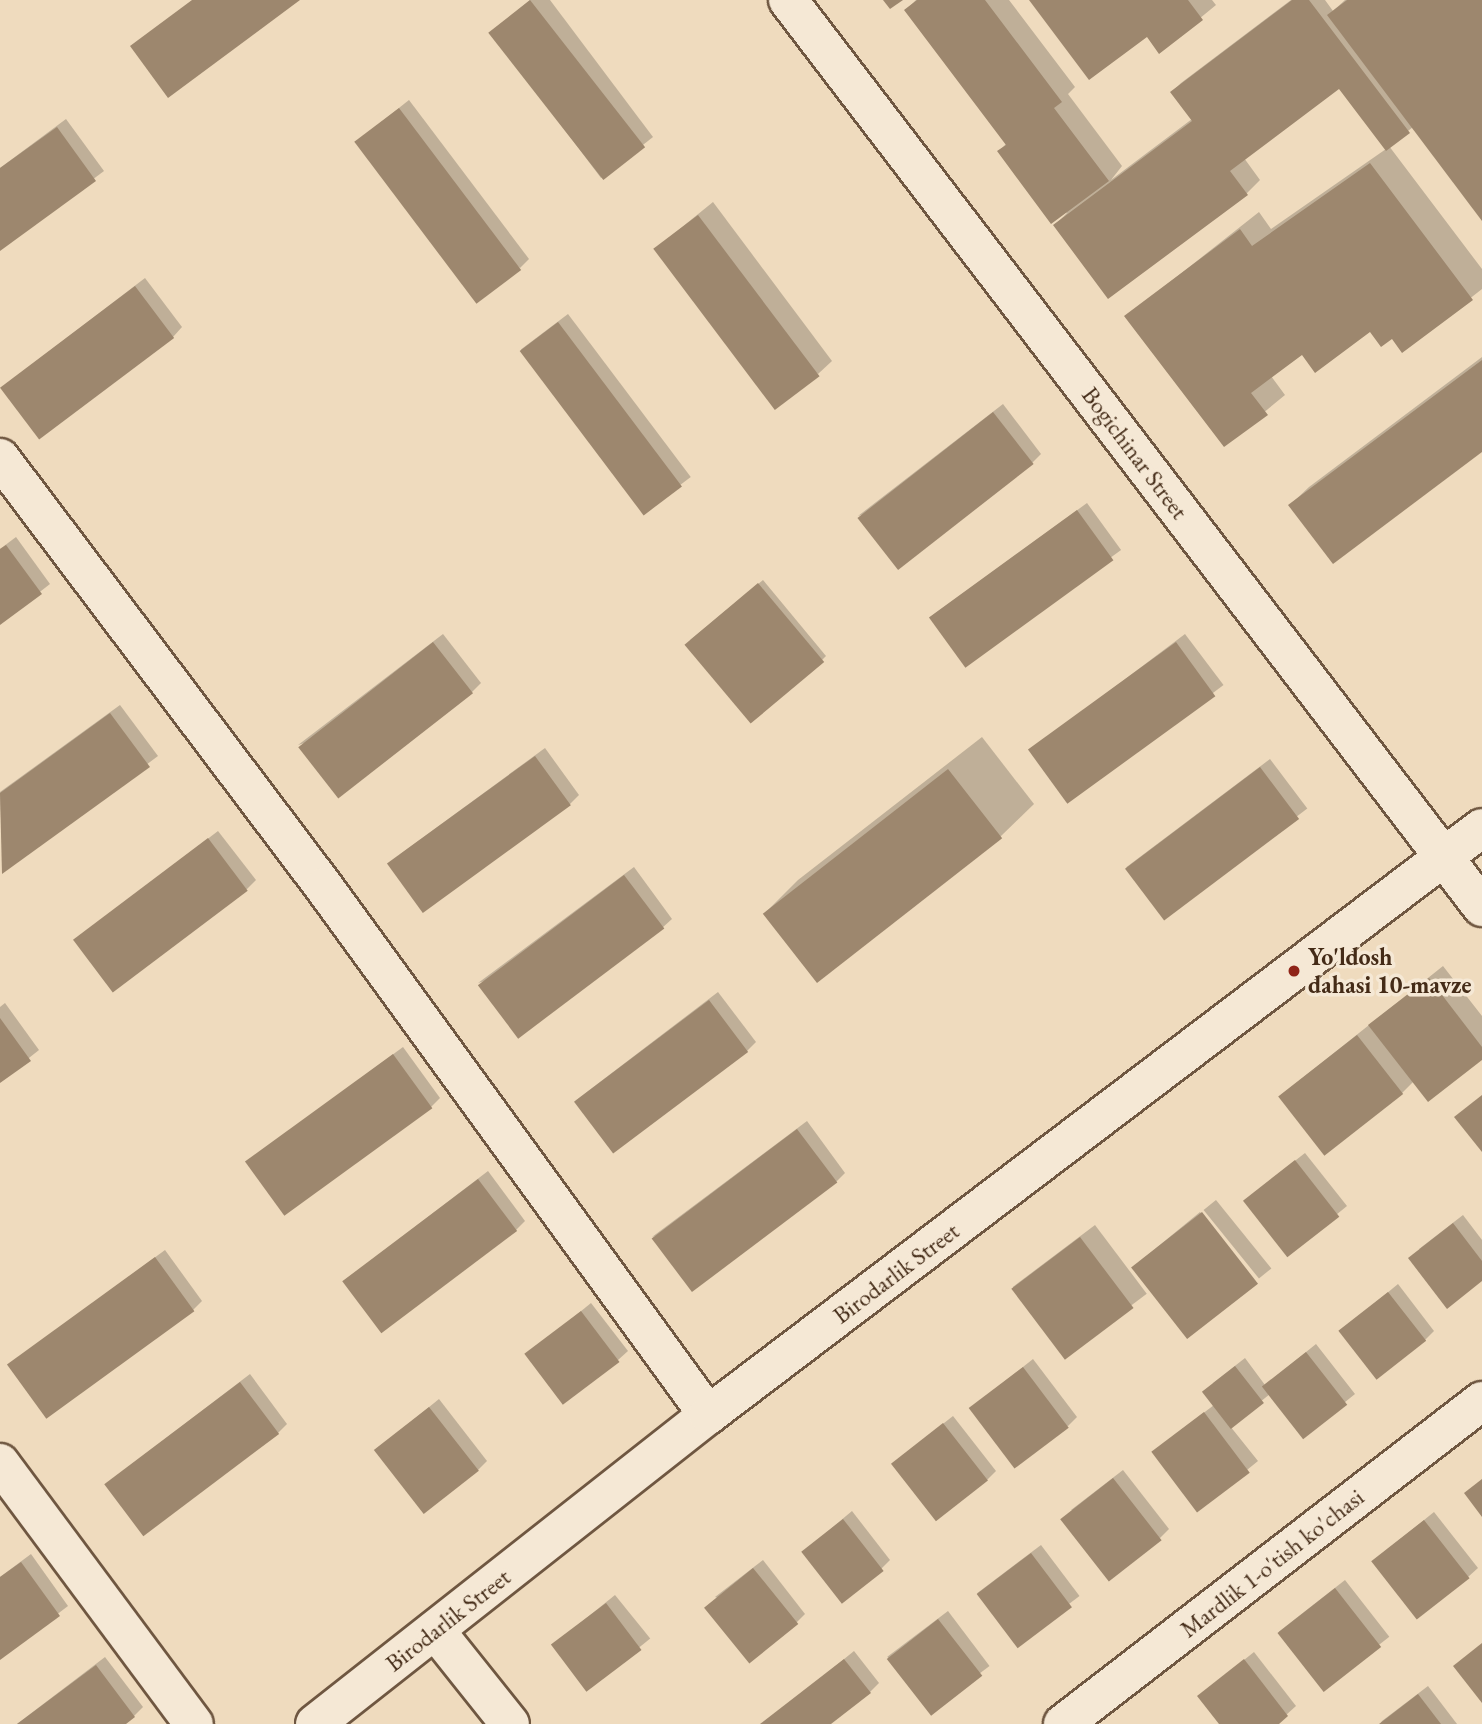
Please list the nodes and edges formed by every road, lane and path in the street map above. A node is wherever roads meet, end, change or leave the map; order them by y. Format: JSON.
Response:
{"nodes":[{"id":1,"x":788,"y":0,"type":"edge"},
{"id":2,"x":0,"y":458,"type":"edge"},
{"id":3,"x":1482,"y":828,"type":"edge"},
{"id":4,"x":1444,"y":857,"type":"junction"},
{"id":5,"x":1482,"y":907,"type":"edge"},
{"id":6,"x":1482,"y":1401,"type":"edge"},
{"id":7,"x":708,"y":1415,"type":"junction"},
{"id":8,"x":0,"y":1463,"type":"edge"},
{"id":9,"x":435,"y":1630,"type":"junction"},
{"id":10,"x":194,"y":1724,"type":"edge"},
{"id":11,"x":315,"y":1724,"type":"edge"},
{"id":12,"x":510,"y":1724,"type":"edge"},
{"id":13,"x":1063,"y":1724,"type":"edge"}],
"edges":[{"from":1,"to":4,"type":"street","name":"Bogichinar Street"},
{"from":2,"to":7,"type":"street"},
{"from":3,"to":4,"type":"street","name":"Birodarlik Street"},
{"from":4,"to":5,"type":"street","name":"Bogichinar Street"},
{"from":4,"to":7,"type":"street","name":"Birodarlik Street"},
{"from":6,"to":13,"type":"street","name":"Mardlik 1-o'tish ko'chasi"},
{"from":7,"to":9,"type":"street","name":"Birodarlik Street"},
{"from":8,"to":10,"type":"street"},
{"from":9,"to":11,"type":"street","name":"Birodarlik Street"},
{"from":9,"to":12,"type":"street"}]}
